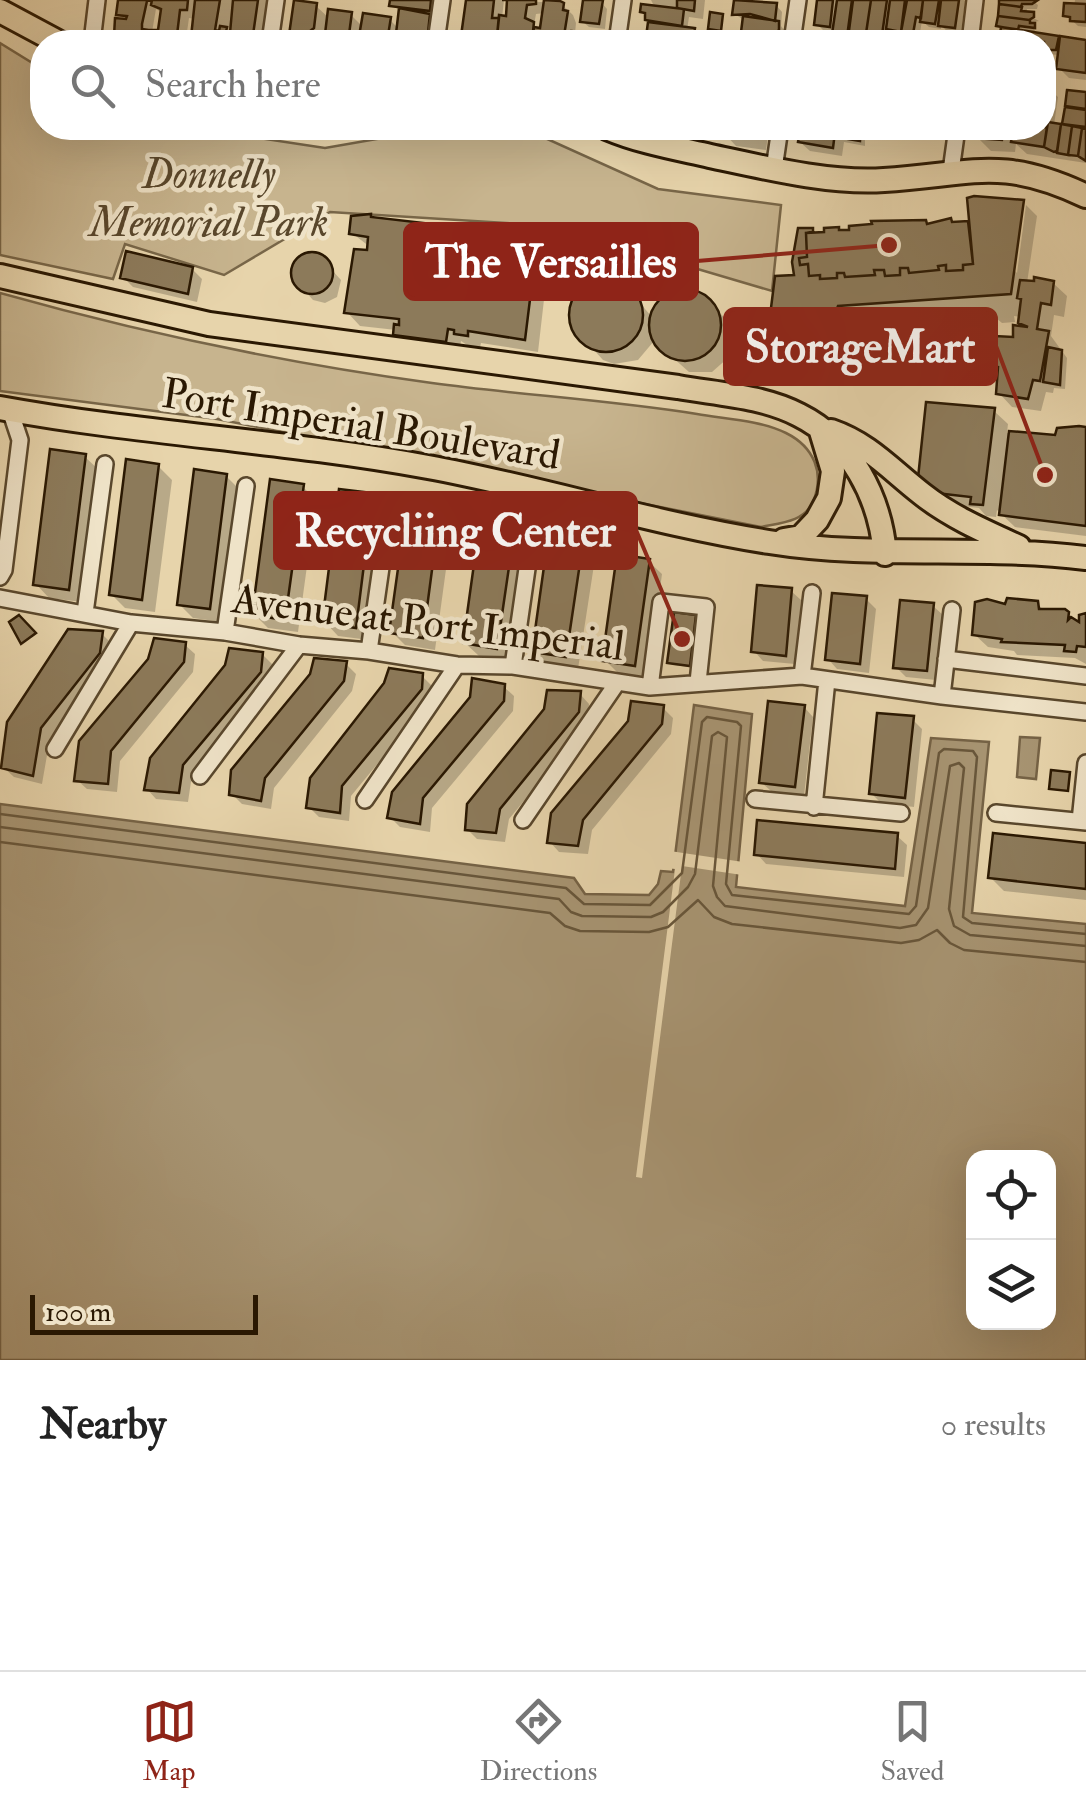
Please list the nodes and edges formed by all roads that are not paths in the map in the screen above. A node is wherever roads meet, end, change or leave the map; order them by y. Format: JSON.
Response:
{"nodes":[{"id":1,"x":97,"y":0,"type":"edge"},
{"id":2,"x":276,"y":0,"type":"edge"},
{"id":3,"x":442,"y":0,"type":"edge"},
{"id":4,"x":623,"y":0,"type":"edge"},
{"id":5,"x":798,"y":0,"type":"edge"},
{"id":6,"x":975,"y":0,"type":"edge"},
{"id":7,"x":0,"y":10,"type":"edge"},
{"id":8,"x":36,"y":30,"type":"edge"},
{"id":9,"x":93,"y":30,"type":"edge"},
{"id":10,"x":272,"y":30,"type":"edge"},
{"id":11,"x":438,"y":30,"type":"edge"},
{"id":12,"x":619,"y":30,"type":"edge"},
{"id":13,"x":794,"y":30,"type":"edge"},
{"id":14,"x":971,"y":30,"type":"edge"},
{"id":15,"x":639,"y":140,"type":"edge"},
{"id":16,"x":778,"y":140,"type":"edge"},
{"id":17,"x":955,"y":140,"type":"edge"},
{"id":18,"x":774,"y":169,"type":"junction"},
{"id":19,"x":951,"y":171,"type":"junction"},
{"id":20,"x":1086,"y":196,"type":"edge"},
{"id":21,"x":0,"y":276,"type":"edge"},
{"id":22,"x":3,"y":414,"type":"edge"},
{"id":23,"x":820,"y":428,"type":"junction"},
{"id":24,"x":104,"y":464,"type":"dead end"},
{"id":25,"x":246,"y":486,"type":"dead end"},
{"id":26,"x":390,"y":505,"type":"dead end"},
{"id":27,"x":532,"y":534,"type":"dead end"},
{"id":28,"x":770,"y":542,"type":"junction"},
{"id":29,"x":1027,"y":551,"type":"junction"},
{"id":30,"x":885,"y":554,"type":"junction"},
{"id":31,"x":1086,"y":558,"type":"edge"},
{"id":32,"x":0,"y":577,"type":"edge"},
{"id":33,"x":812,"y":594,"type":"dead end"},
{"id":34,"x":0,"y":598,"type":"edge"},
{"id":35,"x":952,"y":610,"type":"dead end"},
{"id":36,"x":85,"y":613,"type":"junction"},
{"id":37,"x":131,"y":623,"type":"junction"},
{"id":38,"x":226,"y":632,"type":"junction"},
{"id":39,"x":298,"y":645,"type":"junction"},
{"id":40,"x":369,"y":651,"type":"junction"},
{"id":41,"x":946,"y":659,"type":"junction"},
{"id":42,"x":457,"y":665,"type":"junction"},
{"id":43,"x":512,"y":666,"type":"junction"},
{"id":44,"x":802,"y":676,"type":"junction"},
{"id":45,"x":1086,"y":676,"type":"edge"},
{"id":46,"x":827,"y":680,"type":"junction"},
{"id":47,"x":698,"y":682,"type":"junction"},
{"id":48,"x":617,"y":683,"type":"junction"},
{"id":49,"x":650,"y":687,"type":"junction"},
{"id":50,"x":942,"y":696,"type":"junction"},
{"id":51,"x":1086,"y":712,"type":"edge"},
{"id":52,"x":55,"y":748,"type":"dead end"},
{"id":53,"x":1086,"y":763,"type":"edge"},
{"id":54,"x":200,"y":776,"type":"dead end"},
{"id":55,"x":755,"y":798,"type":"dead end"},
{"id":56,"x":364,"y":800,"type":"dead end"},
{"id":57,"x":814,"y":806,"type":"junction"},
{"id":58,"x":901,"y":813,"type":"dead end"},
{"id":59,"x":996,"y":813,"type":"dead end"},
{"id":60,"x":523,"y":820,"type":"dead end"},
{"id":61,"x":1083,"y":822,"type":"edge"}],
"edges":[{"from":1,"to":9,"type":"street"},
{"from":2,"to":10,"type":"street"},
{"from":3,"to":11,"type":"street"},
{"from":4,"to":12,"type":"street"},
{"from":5,"to":13,"type":"street"},
{"from":6,"to":14,"type":"street"},
{"from":7,"to":8,"type":"main road"},
{"from":15,"to":18,"type":"main road"},
{"from":16,"to":18,"type":"street"},
{"from":17,"to":19,"type":"street"},
{"from":18,"to":19,"type":"main road"},
{"from":19,"to":20,"type":"main road"},
{"from":21,"to":23,"type":"main road"},
{"from":22,"to":28,"type":"main road","name":"Port Imperial Boulevard"},
{"from":22,"to":32,"type":"street"},
{"from":23,"to":28,"type":"main road"},
{"from":23,"to":29,"type":"main road"},
{"from":23,"to":30,"type":"main road"},
{"from":24,"to":36,"type":"street"},
{"from":25,"to":38,"type":"street"},
{"from":26,"to":40,"type":"street"},
{"from":27,"to":43,"type":"street"},
{"from":28,"to":30,"type":"main road","name":"Port Imperial Boulevard"},
{"from":29,"to":30,"type":"main road","name":"Port Imperial Boulevard"},
{"from":29,"to":31,"type":"main road"},
{"from":33,"to":44,"type":"street"},
{"from":34,"to":36,"type":"street","name":"Avenue at Port Imperial"},
{"from":35,"to":41,"type":"street"},
{"from":36,"to":37,"type":"street","name":"Avenue at Port Imperial"},
{"from":37,"to":38,"type":"street","name":"Avenue at Port Imperial"},
{"from":37,"to":52,"type":"street"},
{"from":38,"to":39,"type":"street","name":"Avenue at Port Imperial"},
{"from":39,"to":40,"type":"street","name":"Avenue at Port Imperial"},
{"from":39,"to":54,"type":"street"},
{"from":40,"to":42,"type":"street","name":"Avenue at Port Imperial"},
{"from":41,"to":45,"type":"street"},
{"from":41,"to":50,"type":"street"},
{"from":42,"to":43,"type":"street","name":"Avenue at Port Imperial"},
{"from":42,"to":56,"type":"street"},
{"from":43,"to":48,"type":"street","name":"Avenue at Port Imperial"},
{"from":44,"to":46,"type":"street","name":"Avenue at Port Imperial"},
{"from":44,"to":47,"type":"street","name":"Avenue at Port Imperial"},
{"from":46,"to":50,"type":"street","name":"Avenue at Port Imperial"},
{"from":46,"to":57,"type":"street"},
{"from":47,"to":49,"type":"street","name":"Avenue at Port Imperial"},
{"from":47,"to":49,"type":"street"},
{"from":48,"to":49,"type":"street","name":"Avenue at Port Imperial"},
{"from":48,"to":60,"type":"street"},
{"from":50,"to":51,"type":"street","name":"Avenue at Port Imperial"},
{"from":53,"to":61,"type":"street"},
{"from":55,"to":57,"type":"street"},
{"from":57,"to":58,"type":"street"},
{"from":59,"to":61,"type":"street"}]}
